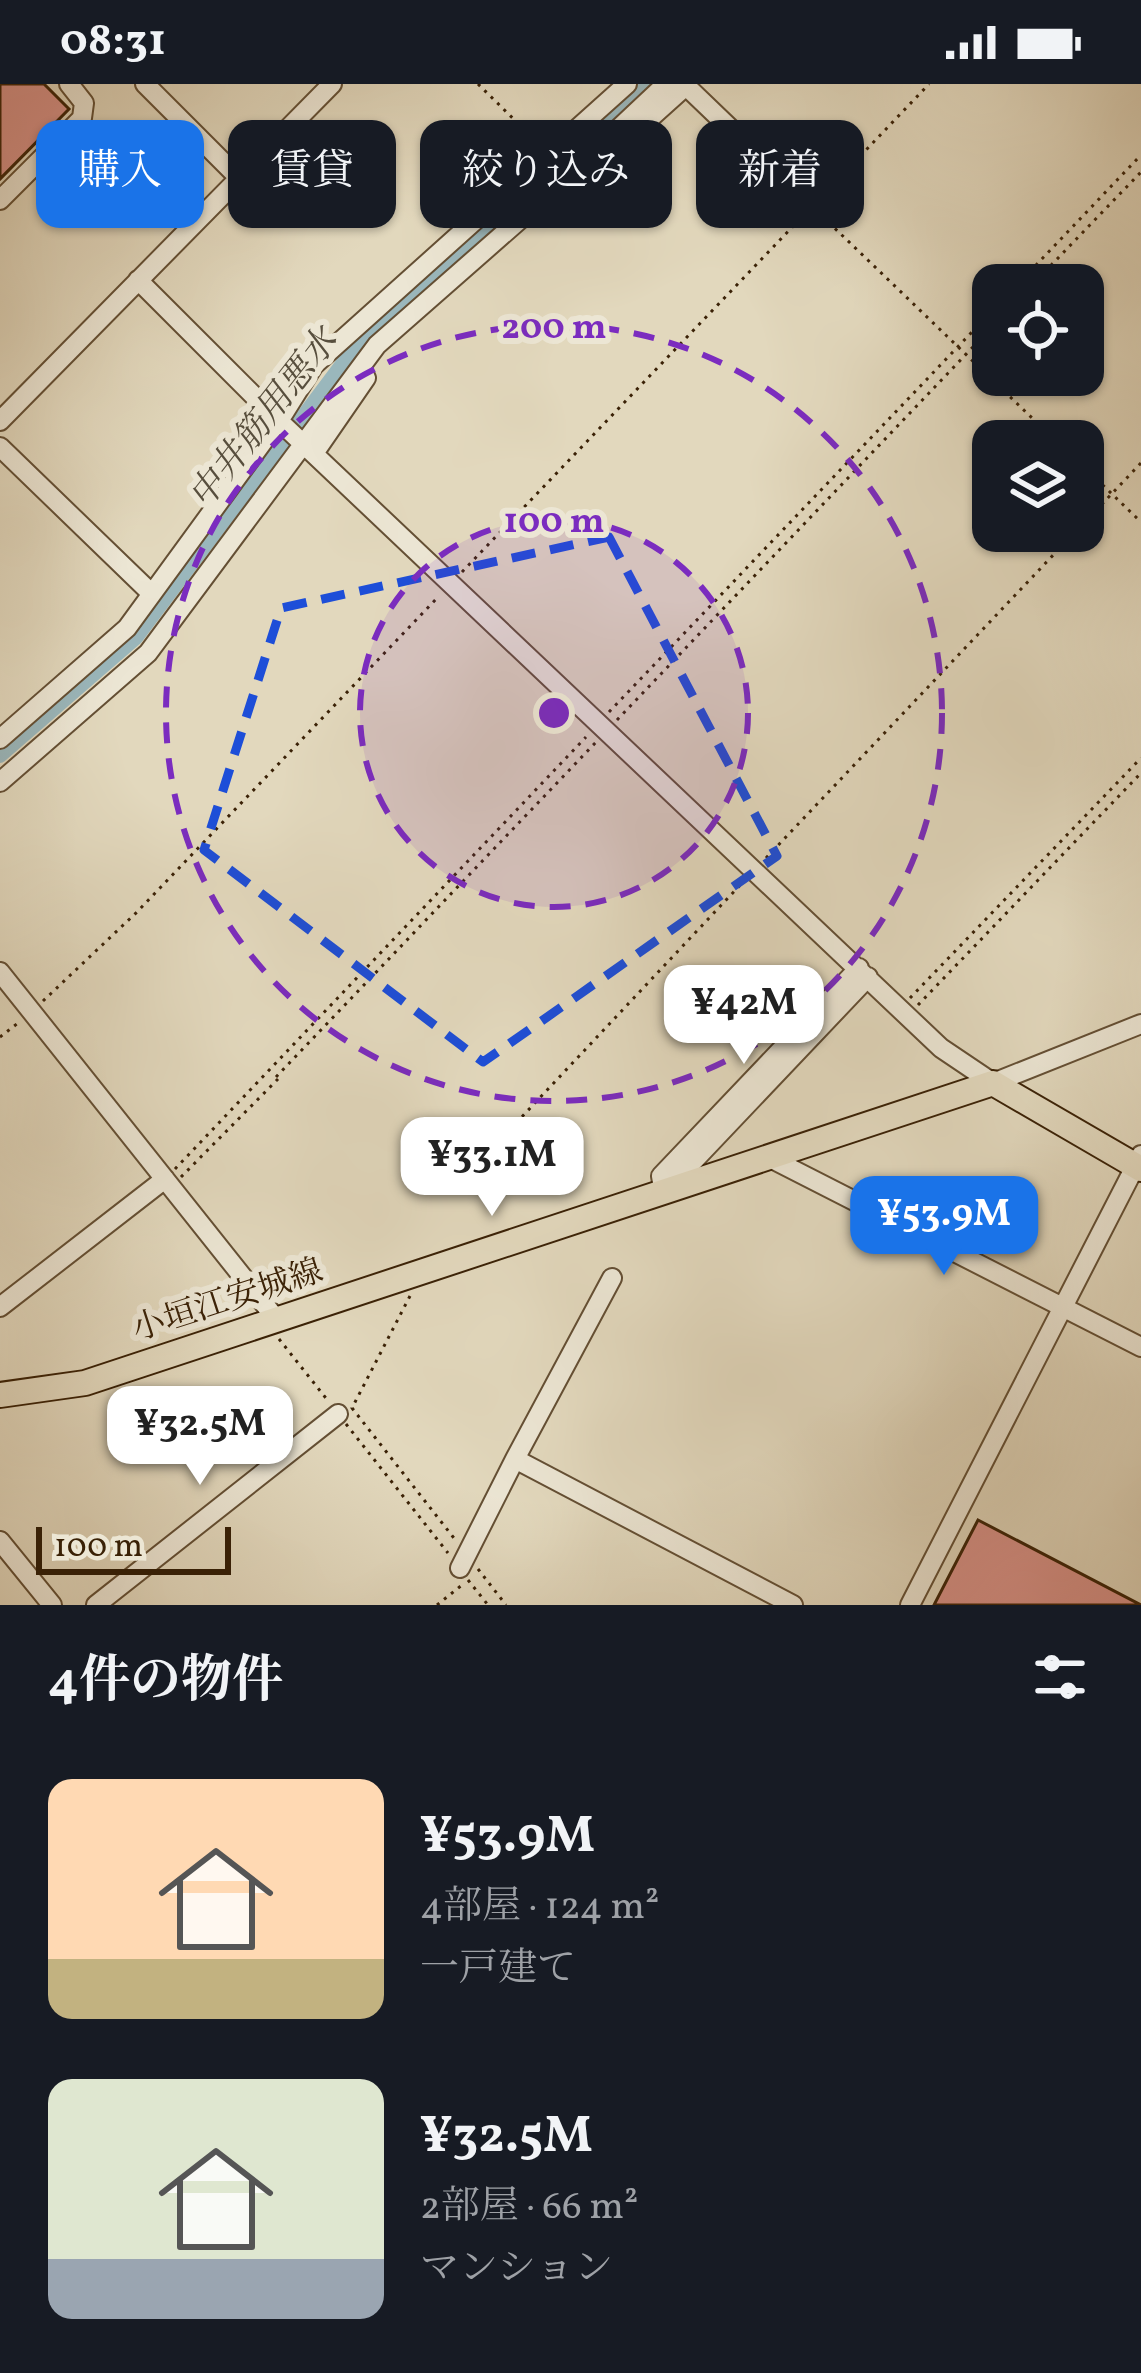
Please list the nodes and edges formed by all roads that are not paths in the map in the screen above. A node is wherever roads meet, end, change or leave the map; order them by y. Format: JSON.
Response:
{"nodes":[{"id":1,"x":69,"y":84,"type":"edge"},
{"id":2,"x":145,"y":84,"type":"edge"},
{"id":3,"x":332,"y":84,"type":"edge"},
{"id":4,"x":627,"y":84,"type":"edge"},
{"id":5,"x":681,"y":85,"type":"edge"},
{"id":6,"x":296,"y":120,"type":"edge"},
{"id":7,"x":719,"y":120,"type":"edge"},
{"id":8,"x":228,"y":167,"type":"edge"},
{"id":9,"x":228,"y":189,"type":"edge"},
{"id":10,"x":0,"y":200,"type":"edge"},
{"id":11,"x":138,"y":280,"type":"junction"},
{"id":12,"x":0,"y":421,"type":"edge"},
{"id":13,"x":0,"y":433,"type":"edge"},
{"id":14,"x":296,"y":435,"type":"junction"},
{"id":15,"x":0,"y":446,"type":"edge"},
{"id":16,"x":80,"y":524,"type":"junction"},
{"id":17,"x":152,"y":594,"type":"junction"},
{"id":18,"x":1,"y":737,"type":"edge"},
{"id":19,"x":0,"y":782,"type":"edge"},
{"id":20,"x":0,"y":972,"type":"edge"},
{"id":21,"x":864,"y":973,"type":"junction"},
{"id":22,"x":1141,"y":1024,"type":"edge"},
{"id":23,"x":993,"y":1083,"type":"junction"},
{"id":24,"x":772,"y":1160,"type":"junction"},
{"id":25,"x":1140,"y":1163,"type":"edge"},
{"id":26,"x":168,"y":1183,"type":"junction"},
{"id":27,"x":664,"y":1194,"type":"junction"},
{"id":28,"x":612,"y":1278,"type":"dead end"},
{"id":29,"x":0,"y":1307,"type":"edge"},
{"id":30,"x":1064,"y":1308,"type":"junction"},
{"id":31,"x":272,"y":1322,"type":"junction"},
{"id":32,"x":1141,"y":1347,"type":"edge"},
{"id":33,"x":0,"y":1395,"type":"edge"},
{"id":34,"x":338,"y":1414,"type":"road end"},
{"id":35,"x":514,"y":1459,"type":"junction"},
{"id":36,"x":0,"y":1541,"type":"edge"},
{"id":37,"x":465,"y":1567,"type":"road end"},
{"id":38,"x":52,"y":1605,"type":"edge"},
{"id":39,"x":96,"y":1605,"type":"edge"},
{"id":40,"x":793,"y":1605,"type":"edge"},
{"id":41,"x":910,"y":1605,"type":"edge"}],
"edges":[{"from":1,"to":10,"type":"street"},
{"from":2,"to":8,"type":"street"},
{"from":3,"to":6,"type":"street"},
{"from":4,"to":14,"type":"street"},
{"from":5,"to":7,"type":"street"},
{"from":5,"to":14,"type":"street"},
{"from":9,"to":11,"type":"street"},
{"from":11,"to":12,"type":"street"},
{"from":11,"to":14,"type":"street"},
{"from":13,"to":16,"type":"street"},
{"from":14,"to":17,"type":"street"},
{"from":14,"to":19,"type":"street"},
{"from":14,"to":21,"type":"street"},
{"from":15,"to":16,"type":"street"},
{"from":16,"to":17,"type":"street"},
{"from":17,"to":18,"type":"street"},
{"from":20,"to":26,"type":"street"},
{"from":21,"to":23,"type":"street"},
{"from":21,"to":27,"type":"street"},
{"from":22,"to":23,"type":"street"},
{"from":23,"to":24,"type":"main road","name":"小垣江安城線"},
{"from":23,"to":25,"type":"main road"},
{"from":24,"to":27,"type":"main road","name":"小垣江安城線"},
{"from":24,"to":30,"type":"street"},
{"from":25,"to":30,"type":"street"},
{"from":26,"to":29,"type":"street"},
{"from":26,"to":31,"type":"street"},
{"from":27,"to":31,"type":"main road","name":"小垣江安城線"},
{"from":28,"to":35,"type":"street"},
{"from":30,"to":32,"type":"street"},
{"from":30,"to":41,"type":"street"},
{"from":31,"to":33,"type":"main road","name":"小垣江安城線"},
{"from":34,"to":39,"type":"street"},
{"from":35,"to":37,"type":"street"},
{"from":35,"to":40,"type":"street"},
{"from":36,"to":38,"type":"street"}]}
